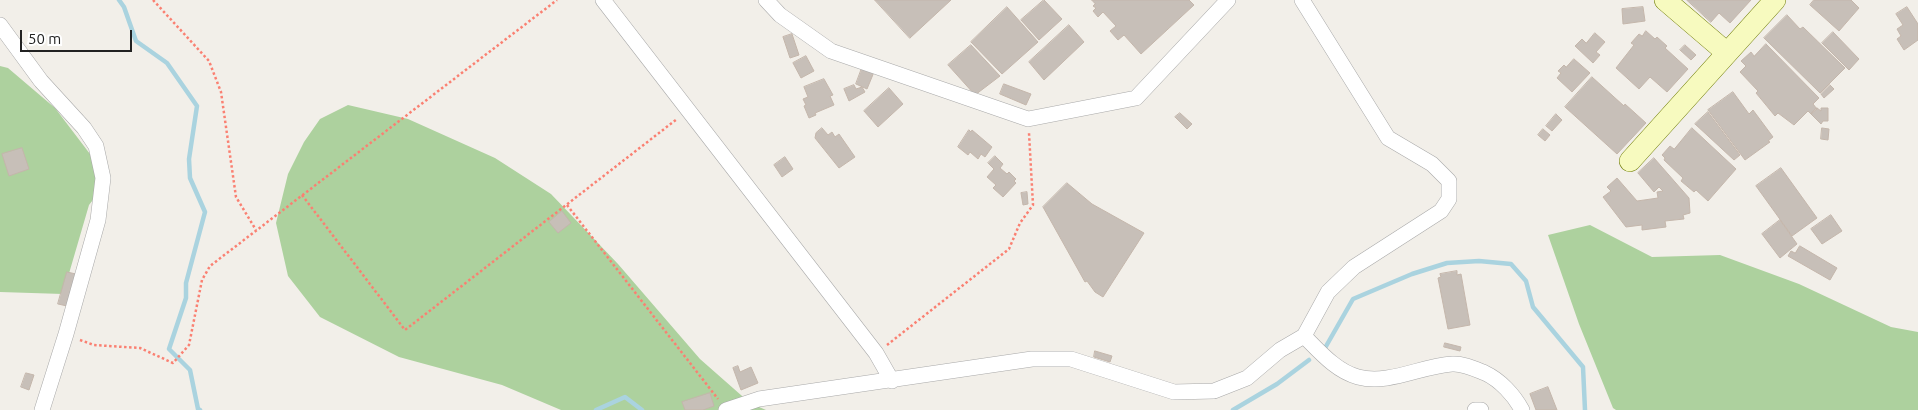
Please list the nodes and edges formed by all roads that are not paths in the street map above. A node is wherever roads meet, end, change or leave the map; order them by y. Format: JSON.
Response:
{"nodes":[{"id":1,"x":603,"y":0,"type":"edge"},
{"id":2,"x":766,"y":0,"type":"edge"},
{"id":3,"x":1228,"y":0,"type":"edge"},
{"id":4,"x":1302,"y":0,"type":"edge"},
{"id":5,"x":1665,"y":0,"type":"edge"},
{"id":6,"x":1775,"y":0,"type":"edge"},
{"id":7,"x":0,"y":25,"type":"edge"},
{"id":8,"x":1727,"y":53,"type":"junction"},
{"id":9,"x":1630,"y":161,"type":"dead end"},
{"id":10,"x":1304,"y":336,"type":"junction"},
{"id":11,"x":892,"y":381,"type":"junction"},
{"id":12,"x":42,"y":410,"type":"edge"},
{"id":13,"x":726,"y":410,"type":"edge"},
{"id":14,"x":1475,"y":410,"type":"edge"},
{"id":15,"x":1481,"y":410,"type":"edge"},
{"id":16,"x":1522,"y":410,"type":"edge"}],
"edges":[{"from":1,"to":11,"type":"street"},
{"from":2,"to":3,"type":"street"},
{"from":4,"to":10,"type":"street"},
{"from":5,"to":8,"type":"street"},
{"from":6,"to":8,"type":"street"},
{"from":7,"to":12,"type":"street"},
{"from":8,"to":9,"type":"street"},
{"from":10,"to":11,"type":"street"},
{"from":10,"to":16,"type":"street"},
{"from":11,"to":13,"type":"street"},
{"from":14,"to":15,"type":"street"}]}
